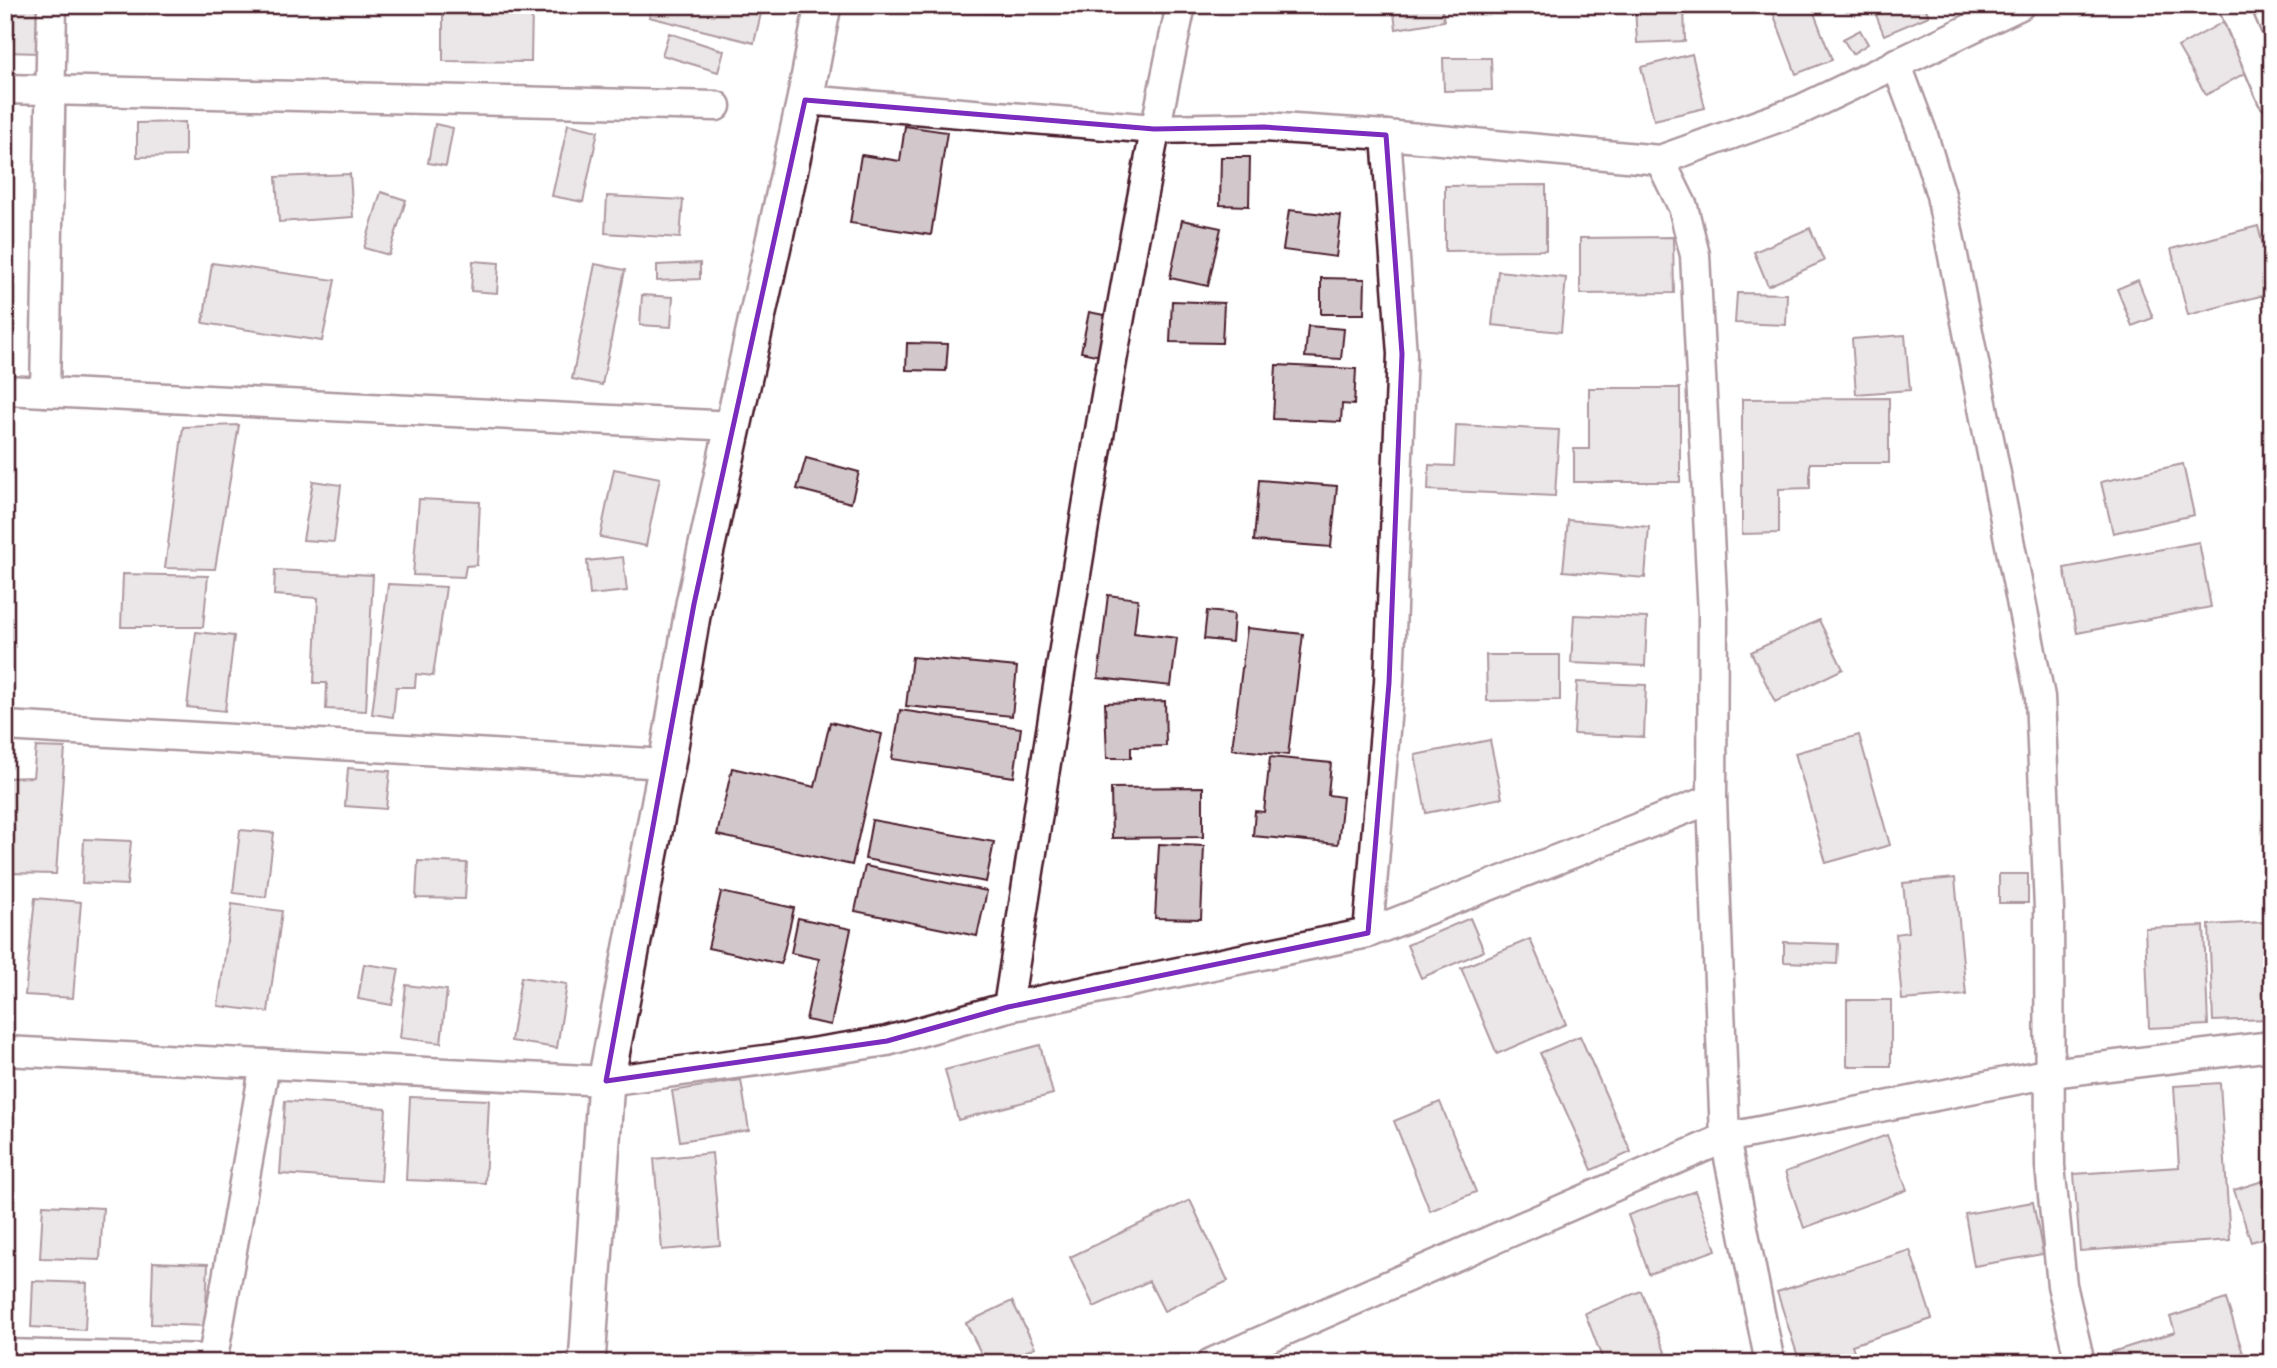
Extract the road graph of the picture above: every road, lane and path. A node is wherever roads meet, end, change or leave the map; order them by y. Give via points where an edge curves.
1 (52, 5) edge
2 (823, 5) edge
3 (1181, 5) edge
4 (2020, 5) edge
5 (2233, 5) edge
6 (1896, 63) junction
7 (5, 89) edge
8 (51, 89) junction
9 (2272, 97) edge
10 (805, 100) junction
11 (716, 106) dead end
12 (1154, 129) junction
13 (1386, 135) junction
14 (1660, 160) junction
15 (5, 390) edge
16 (44, 392) junction
17 (734, 426) junction
18 (5, 726) edge
19 (667, 764) junction
20 (1712, 799) junction
21 (1368, 933) junction
22 (1008, 1007) junction
23 (2272, 1046) edge
24 (5, 1051) edge
25 (265, 1064) junction
26 (2051, 1073) junction
27 (606, 1081) junction
28 (1725, 1138) junction
29 (5, 1354) edge
30 (212, 1361) edge
31 (587, 1363) edge
32 (1210, 1363) edge
33 (1770, 1363) edge
34 (2080, 1363) edge

1 - 8 street
2 - 10 street
3 - 12 street
4 - 6 street
5 - 9 street
6 - 14 street via 1802,109
6 - 26 street via 1941,195 2040,697
7 - 8 street
8 - 11 street
8 - 16 street
10 - 12 street
10 - 17 street
12 - 13 street via 1264,127
12 - 22 street via 1075,572
13 - 14 street
13 - 21 street via 1402,354 1389,683
14 - 20 street via 1683,208 1695,254 1713,615
15 - 16 street
16 - 17 street
17 - 19 street via 694,604
18 - 19 street
19 - 27 street
20 - 21 street
20 - 28 street
21 - 22 street
22 - 27 street via 887,1041
23 - 26 street
24 - 25 street
25 - 27 street
25 - 30 street
26 - 28 street
26 - 34 street via 2050,1166 2062,1285
27 - 31 street
28 - 32 street
28 - 33 street
29 - 30 street

